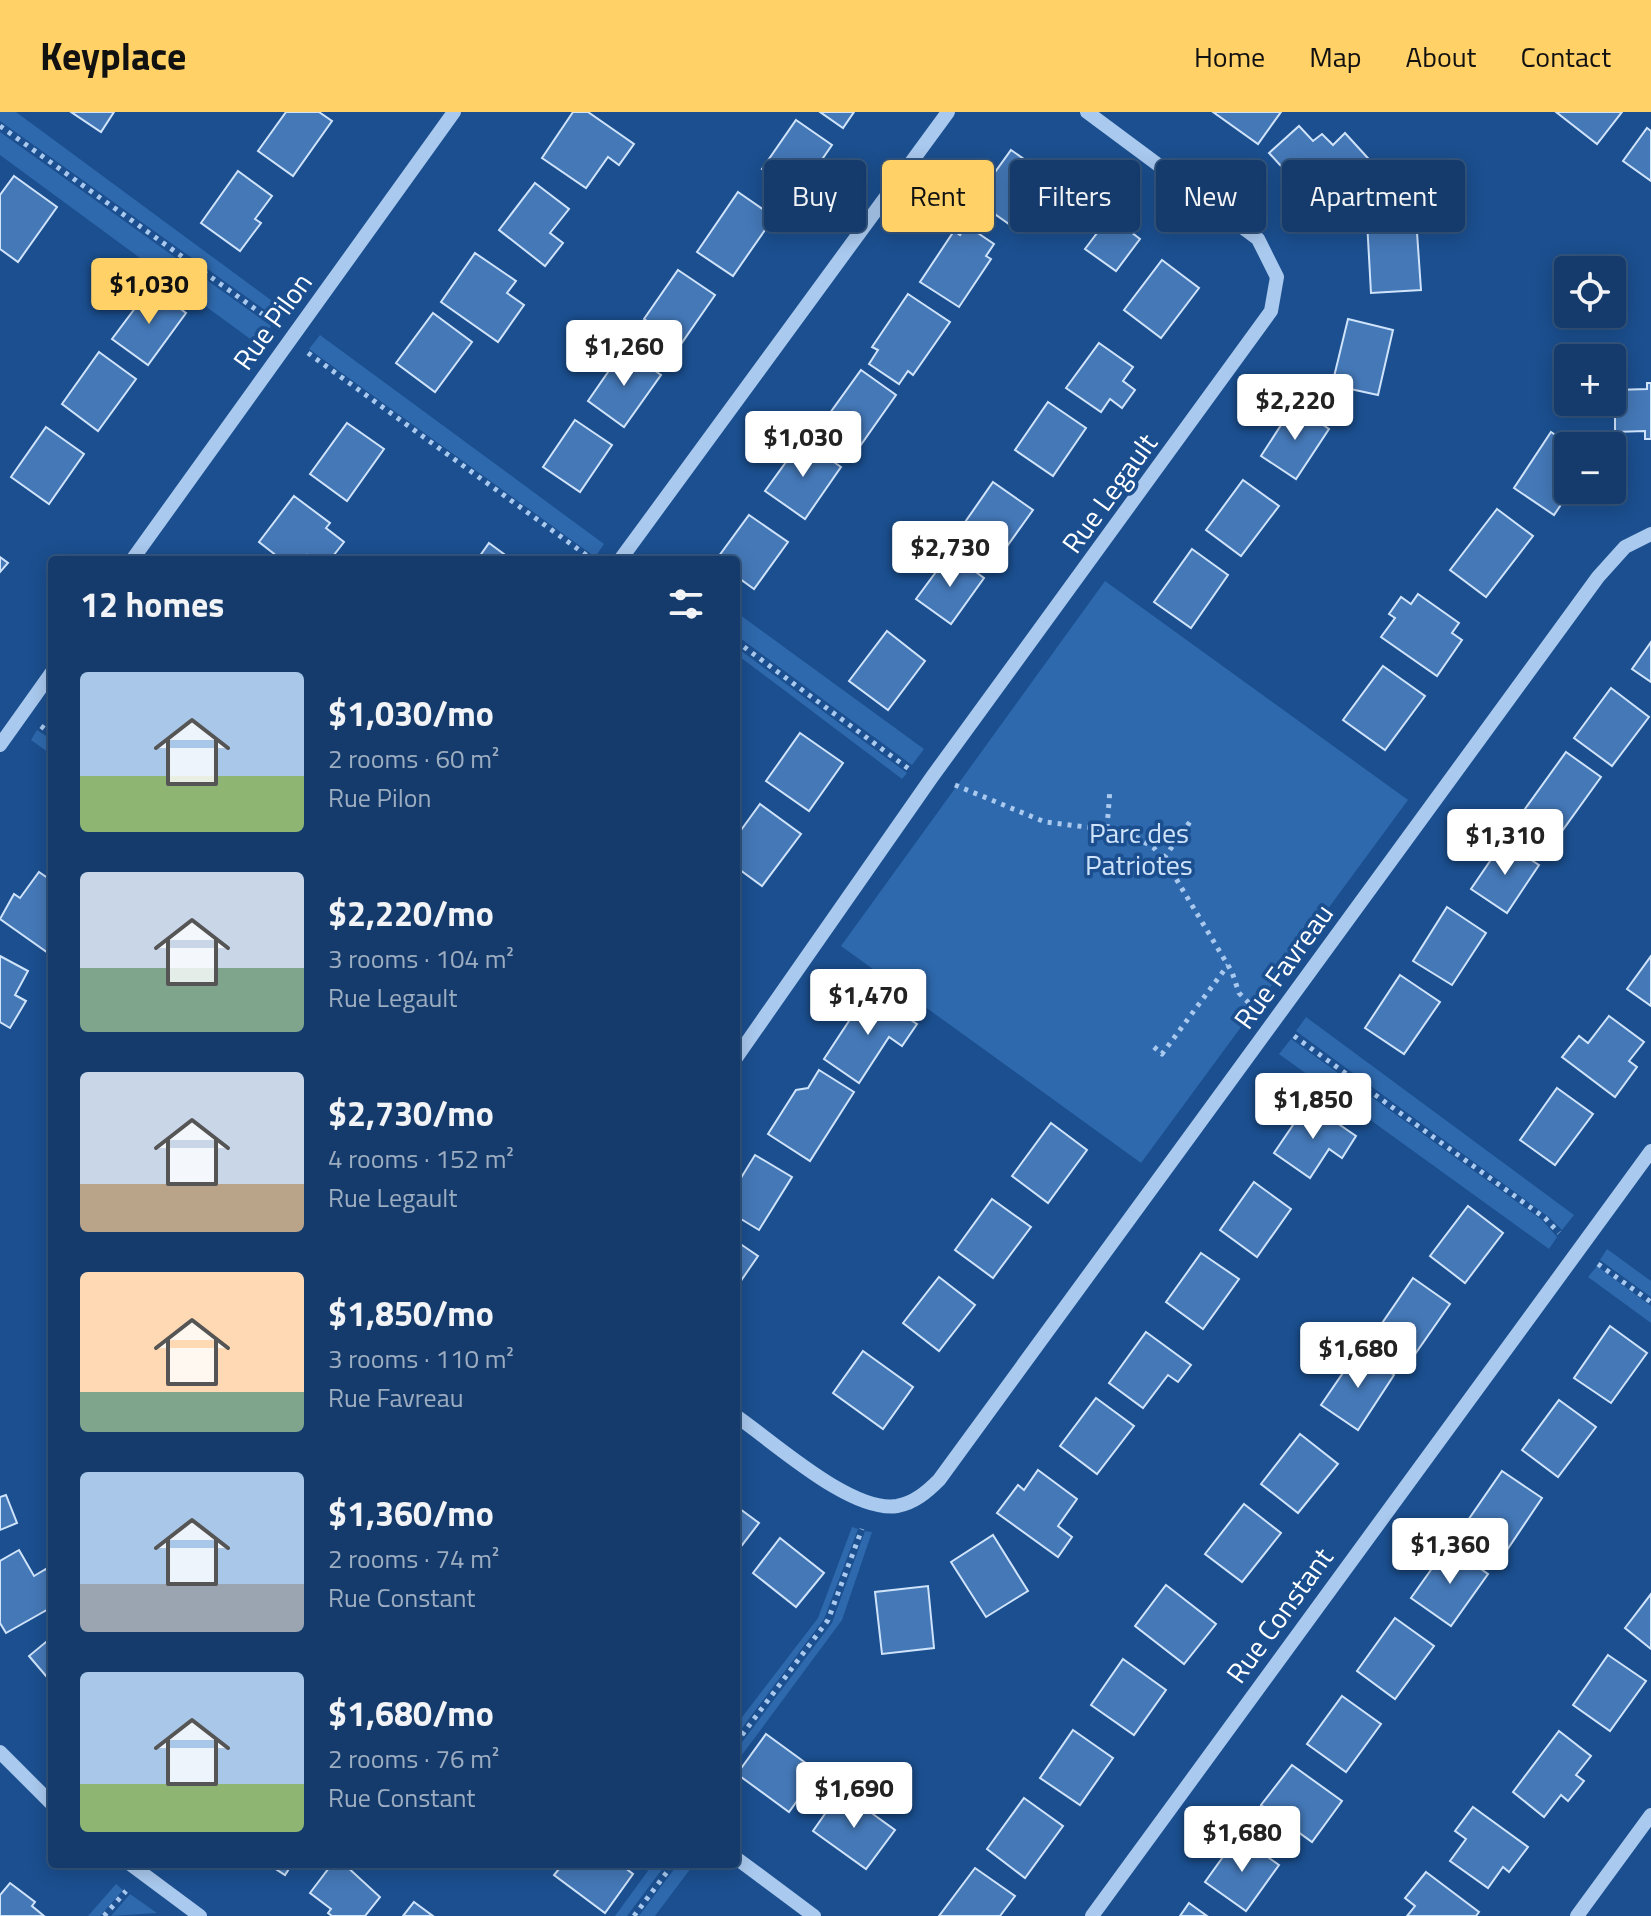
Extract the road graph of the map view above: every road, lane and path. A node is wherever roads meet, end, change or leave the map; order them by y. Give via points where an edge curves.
1 (454, 112) edge
2 (948, 112) edge
3 (1087, 112) edge
4 (0, 126) edge
5 (272, 321) dead end
6 (308, 353) dead end
7 (1651, 534) edge
8 (135, 556) edge
9 (587, 556) edge
10 (623, 556) edge
11 (740, 644) edge
12 (48, 678) edge
13 (40, 726) dead end
14 (48, 732) edge
15 (0, 745) edge
16 (910, 769) dead end
17 (955, 785) dead end
18 (1110, 789) dead end
19 (1192, 819) dead end
20 (1106, 828) junction
21 (1164, 858) junction
22 (1228, 965) junction
23 (1253, 1007) dead end
24 (1294, 1036) dead end
25 (1154, 1047) dead end
26 (740, 1052) edge
27 (1651, 1151) edge
28 (1559, 1233) dead end
29 (1598, 1264) dead end
30 (1651, 1302) edge
31 (740, 1419) edge
32 (862, 1529) dead end
33 (740, 1738) edge
34 (0, 1752) edge
35 (48, 1800) edge
36 (1651, 1815) edge
37 (740, 1861) edge
38 (135, 1868) edge
39 (670, 1868) edge
40 (126, 1891) dead end
41 (104, 1916) edge
42 (200, 1916) edge
43 (634, 1916) edge
44 (814, 1916) edge
45 (1092, 1916) edge
46 (1577, 1916) edge

1 - 8 street, Rue Pilon
2 - 10 street
3 - 26 street, Rue Legault via 1258,239 1277,277 1271,311 932,777
4 - 5 path
6 - 9 path
7 - 31 street, Rue Favreau via 1625,547 1598,577 939,1480 903,1505 872,1505 837,1487
11 - 16 path
12 - 15 street
13 - 14 path
17 - 20 path via 1045,822
18 - 20 path
19 - 21 path
20 - 21 path via 1141,838
21 - 22 path
22 - 23 path via 1239,993
22 - 25 path via 1162,1054
24 - 28 path
27 - 45 street, Rue Constant
29 - 30 path
32 - 33 path via 828,1620
34 - 35 street
36 - 46 street
37 - 44 street
38 - 42 street
39 - 43 path
40 - 41 path

